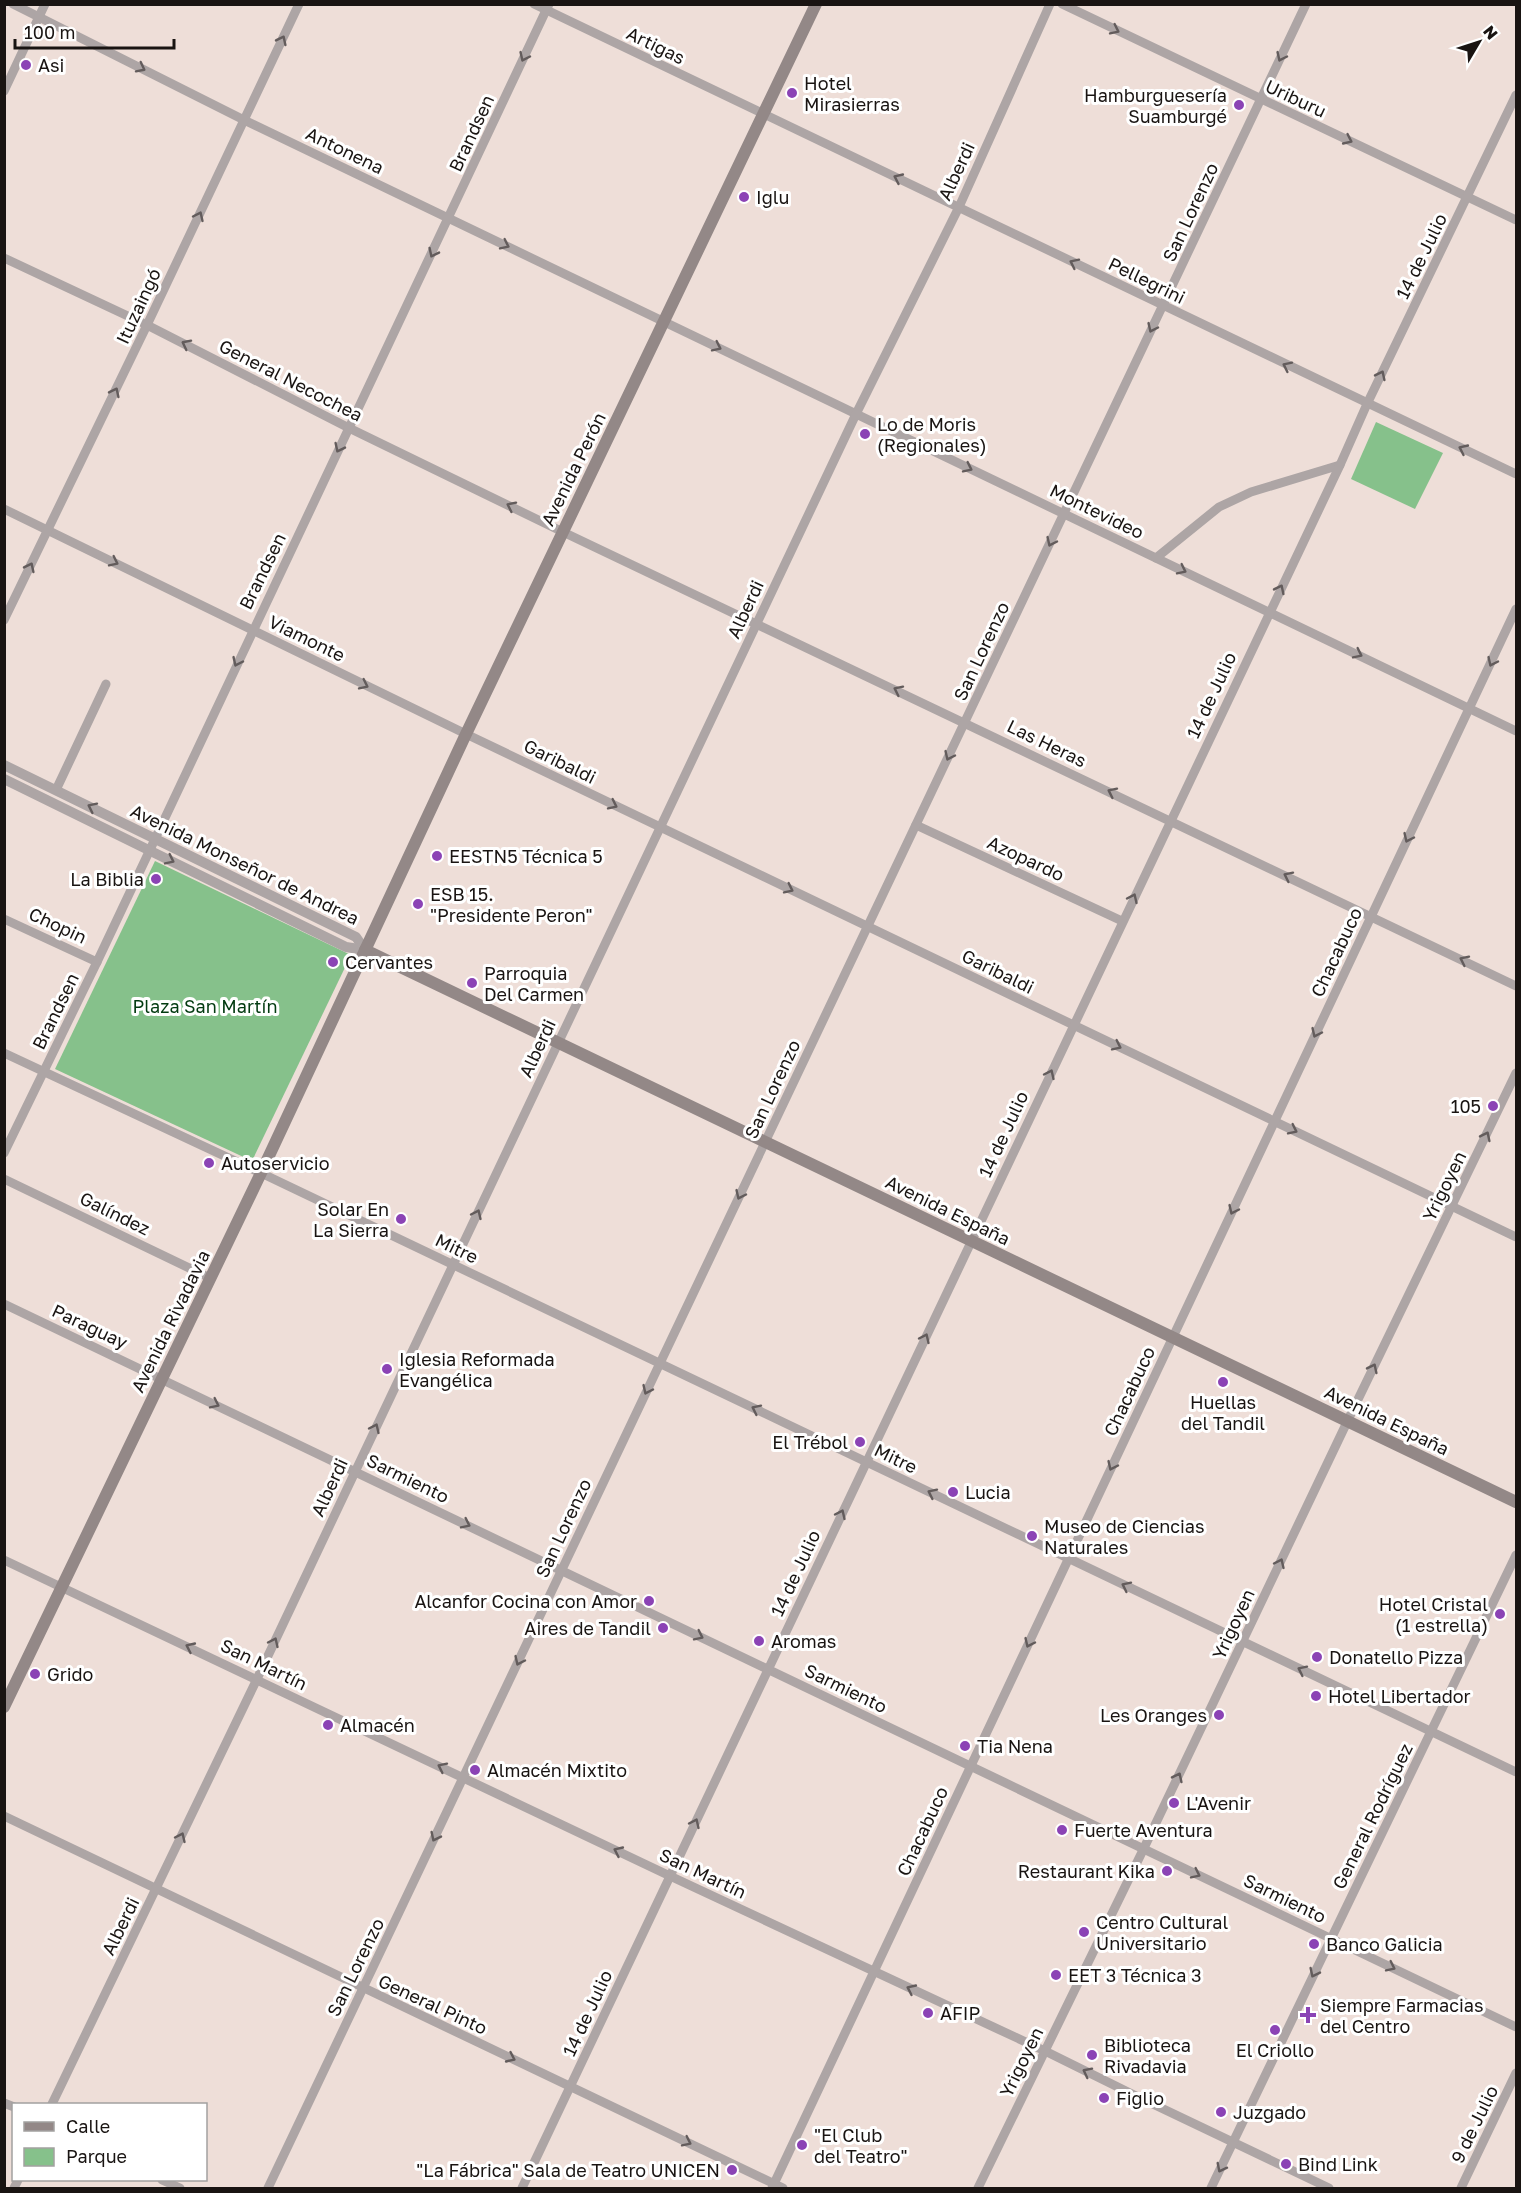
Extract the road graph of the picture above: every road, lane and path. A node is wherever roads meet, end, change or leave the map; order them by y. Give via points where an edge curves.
1 (14, 4) edge
2 (45, 4) edge
3 (299, 4) edge
4 (534, 4) edge
5 (816, 4) edge
6 (1050, 4) edge
7 (1062, 4) edge
8 (1306, 4) edge
9 (548, 8) edge
10 (39, 17) junction
11 (4, 91) edge
12 (1516, 95) edge
13 (1261, 100) junction
14 (763, 115) junction
15 (244, 120) junction
16 (1469, 197) junction
17 (959, 207) junction
18 (449, 218) junction
19 (1516, 220) edge
20 (4, 258) edge
21 (1163, 307) junction
22 (664, 321) junction
23 (147, 325) junction
24 (1367, 404) junction
25 (856, 414) junction
26 (349, 428) junction
27 (1340, 465) junction
28 (1516, 474) edge
29 (4, 509) edge
30 (1064, 514) junction
31 (48, 530) junction
32 (563, 532) junction
33 (1156, 558) junction
34 (1516, 609) edge
35 (1269, 612) junction
36 (4, 620) edge
37 (757, 622) junction
38 (252, 630) junction
39 (106, 684) dead end
40 (1470, 708) junction
41 (965, 722) junction
42 (1516, 731) edge
43 (466, 735) junction
44 (4, 765) edge
45 (4, 779) edge
46 (56, 790) junction
47 (1170, 820) junction
48 (916, 825) junction
49 (660, 827) junction
50 (154, 838) junction
51 (149, 850) junction
52 (1371, 916) junction
53 (4, 919) edge
54 (1122, 921) junction
55 (868, 927) junction
56 (365, 950) junction
57 (97, 962) junction
58 (1516, 986) edge
59 (1073, 1025) junction
60 (558, 1042) junction
61 (4, 1053) edge
62 (44, 1072) junction
63 (1516, 1073) edge
64 (1275, 1121) junction
65 (765, 1142) junction
66 (4, 1153) edge
67 (261, 1173) junction
68 (4, 1179) edge
69 (1452, 1206) junction
70 (1516, 1237) edge
71 (971, 1241) junction
72 (453, 1264) junction
73 (210, 1278) junction
74 (4, 1304) edge
75 (1173, 1337) junction
76 (660, 1363) junction
77 (162, 1379) junction
78 (1347, 1420) junction
79 (866, 1462) junction
80 (354, 1471) junction
81 (1516, 1502) edge
82 (1516, 1555) edge
83 (1069, 1558) junction
84 (4, 1560) edge
85 (562, 1570) junction
86 (63, 1586) junction
87 (1243, 1642) junction
88 (768, 1669) junction
89 (256, 1679) junction
90 (4, 1707) edge
91 (1431, 1732) junction
92 (971, 1766) junction
93 (1516, 1772) edge
94 (464, 1778) junction
95 (4, 1816) edge
96 (1144, 1848) junction
97 (670, 1876) junction
98 (156, 1890) junction
99 (1331, 1938) junction
100 (875, 1972) junction
101 (363, 1989) junction
102 (1516, 2027) edge
103 (1045, 2051) junction
104 (1516, 2073) edge
105 (570, 2086) junction
106 (52, 2103) edge
107 (1234, 2143) junction
108 (164, 2181) edge
109 (776, 2187) edge
110 (180, 2188) edge
111 (268, 2188) edge
112 (522, 2188) edge
113 (978, 2188) edge
114 (1211, 2188) edge
115 (1329, 2188) edge
116 (1461, 2188) edge

1 - 10 street, Antonena
2 - 10 street
15 -> 3 street, Ituzaingó
4 - 9 street, Artigas
5 - 14 main road, Avenida Perón
6 - 17 street, Alberdi
7 -> 13 street, Uriburu
8 -> 13 street, San Lorenzo
9 - 14 street, Artigas
9 -> 18 street, Brandsen
10 - 11 street
10 -> 15 street, Antonena
12 - 16 street, 14 de Julio
13 -> 16 street, Uriburu
13 - 21 street, San Lorenzo
17 -> 14 street, Pellegrini
14 - 22 main road, Avenida Perón
15 - 18 street, Antonena
23 -> 15 street, Ituzaingó
16 - 19 street, Uriburu
24 -> 16 street, 14 de Julio
21 -> 17 street, Pellegrini
17 - 25 street, Alberdi
18 -> 22 street, Antonena
18 -> 26 street, Brandsen
20 - 23 street, General Necochea
24 -> 21 street, Pellegrini
21 -> 30 street, San Lorenzo
22 -> 25 street, Montevideo
22 - 32 main road, Avenida Perón
26 -> 23 street, General Necochea
31 -> 23 street, Ituzaingó
24 - 27 street, 14 de Julio
28 -> 24 street, Pellegrini
25 -> 30 street, Montevideo
25 - 37 street, Alberdi
32 -> 26 street, General Necochea
26 -> 38 street, Brandsen
27 - 33 street via 1251,492 1219,507
35 -> 27 street, 14 de Julio
29 - 31 street, Viamonte
30 - 33 street, Montevideo
30 -> 41 street, San Lorenzo
36 -> 31 street, Ituzaingó
31 -> 38 street, Viamonte
32 - 37 street, Las Heras
32 - 43 main road, Avenida Perón
33 -> 35 street, Montevideo
34 -> 40 street, Chacabuco
35 -> 40 street, Montevideo
35 - 47 street, 14 de Julio
41 -> 37 street, Las Heras
37 - 49 street, Alberdi
38 -> 43 street, Viamonte
38 -> 50 street, Brandsen
39 - 46 street
40 - 42 street, Montevideo
40 -> 52 street, Chacabuco
47 -> 41 street, Las Heras
41 -> 48 street, San Lorenzo
43 -> 49 street, Garibaldi
43 - 56 main road, Avenida Perón
44 - 46 street, Avenida Monseñor de Andrea
45 - 51 street, Avenida Monseñor de Andrea
50 -> 46 street, Avenida Monseñor de Andrea
52 -> 47 street, Las Heras
54 -> 47 street, 14 de Julio
48 - 54 street, Azopardo
48 - 55 street, San Lorenzo
49 -> 55 street, Garibaldi
49 - 60 street, Alberdi
50 - 51 street, Brandsen
50 - 56 street, Avenida Monseñor de Andrea via 356,937
51 -> 56 street, Avenida Monseñor de Andrea via 351,949
51 - 57 street, Brandsen
58 -> 52 street, Las Heras
52 -> 64 street, Chacabuco
53 - 57 street, Chopin
54 - 59 street, 14 de Julio
55 - 59 street, Garibaldi
55 - 65 street, San Lorenzo
56 - 60 main road, Avenida España
56 - 67 main road, Avenida Rivadavia
57 - 62 street, Brandsen
59 -> 64 street, Garibaldi
71 -> 59 street, 14 de Julio
60 - 65 main road, Avenida España
72 -> 60 street, Alberdi
61 - 62 street, Mitre
62 - 66 street, Brandsen
62 - 67 street, Mitre
69 -> 63 street, Yrigoyen
64 -> 69 street, Garibaldi
64 -> 75 street, Chacabuco
65 - 71 main road, Avenida España
65 -> 76 street, San Lorenzo
67 - 72 street, Mitre
67 - 73 main road, Avenida Rivadavia
68 - 73 street, Galíndez
69 - 70 street, Garibaldi
78 -> 69 street, Yrigoyen
71 - 75 main road, Avenida España
79 -> 71 street, 14 de Julio
72 - 76 street, Mitre
80 -> 72 street, Alberdi
73 - 77 main road, Avenida Rivadavia
74 - 77 street, Paraguay
75 - 78 main road, Avenida España
75 -> 83 street, Chacabuco
79 -> 76 street, Mitre
76 -> 85 street, San Lorenzo
77 -> 80 street, Sarmiento
77 - 86 main road, Avenida Rivadavia
78 - 81 main road, Avenida España
87 -> 78 street, Yrigoyen
83 -> 79 street, Mitre
88 -> 79 street, 14 de Julio
80 -> 85 street, Sarmiento
89 -> 80 street, Alberdi
82 - 91 street, General Rodríguez
87 -> 83 street, Mitre
83 -> 92 street, Chacabuco
84 - 86 street, San Martín
85 -> 88 street, Sarmiento
85 -> 94 street, San Lorenzo
89 -> 86 street, San Martín
86 - 90 main road, Avenida Rivadavia
91 -> 87 street, Mitre
96 -> 87 street, Yrigoyen
88 - 92 street, Sarmiento
97 -> 88 street, 14 de Julio
94 -> 89 street, San Martín
98 -> 89 street, Alberdi
91 - 93 street, Mitre
91 - 99 street, General Rodríguez
92 - 96 street, Sarmiento
92 - 100 street, Chacabuco
97 -> 94 street, San Martín
94 -> 101 street, San Lorenzo
95 - 98 street, General Pinto
96 -> 99 street, Sarmiento
96 - 103 street, Yrigoyen
97 - 100 street, San Martín
97 - 105 street, 14 de Julio
98 - 101 street, General Pinto
98 - 106 street, Alberdi
99 -> 102 street, Sarmiento
99 -> 107 street, General Rodríguez
103 -> 100 street, San Martín
100 - 109 street, Chacabuco
101 -> 105 street, General Pinto
101 - 111 street, San Lorenzo
107 -> 103 street, San Martín
103 - 113 street, Yrigoyen
104 - 116 street, 9 de Julio
105 -> 109 street, General Pinto
105 - 112 street, 14 de Julio
107 -> 114 street, General Rodríguez
107 - 115 street, San Martín
108 - 110 street

